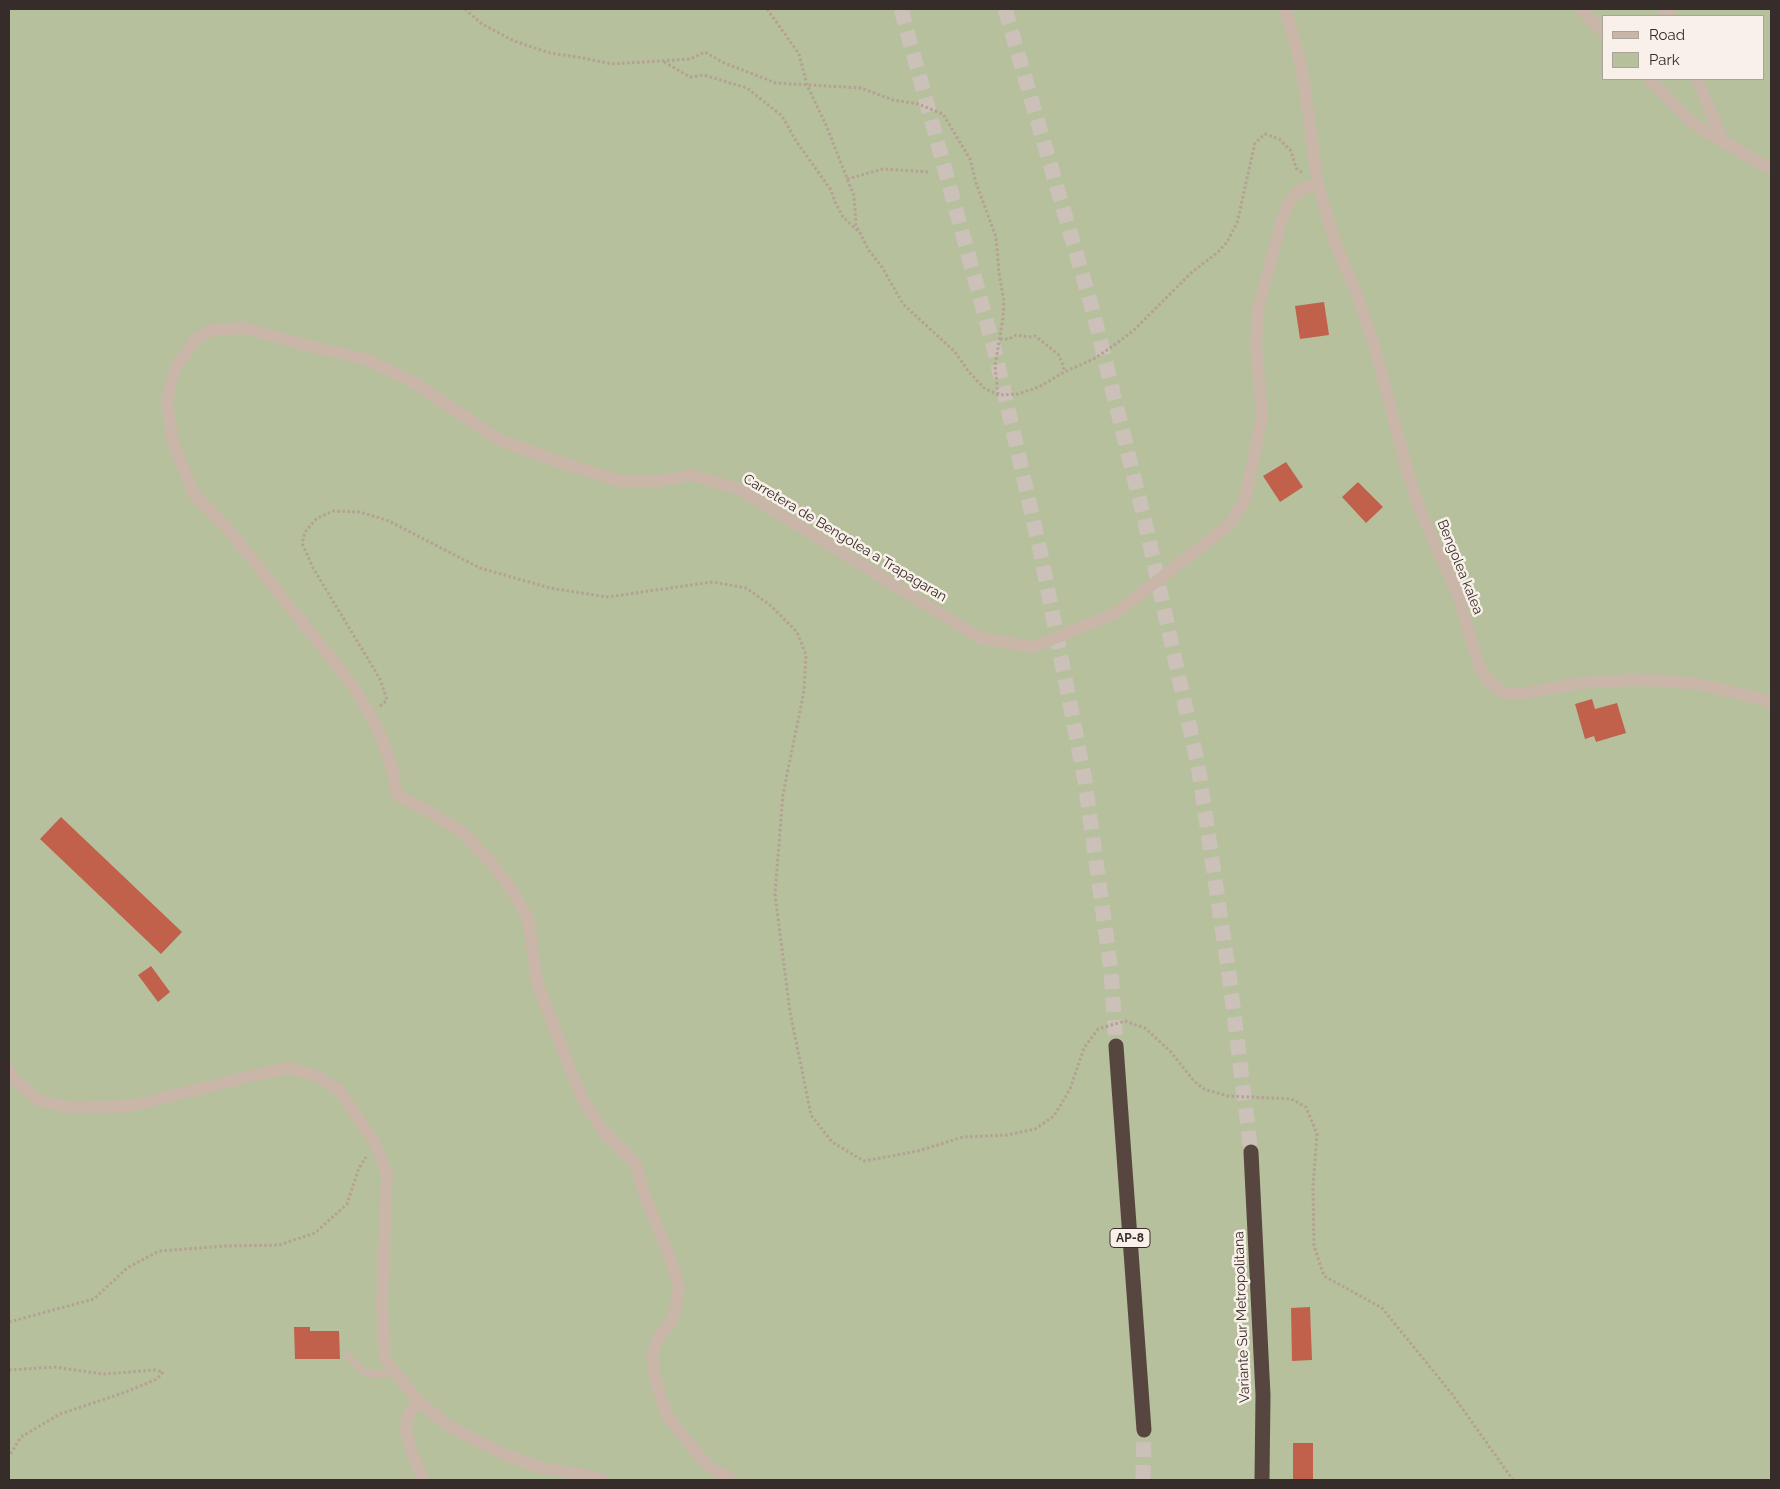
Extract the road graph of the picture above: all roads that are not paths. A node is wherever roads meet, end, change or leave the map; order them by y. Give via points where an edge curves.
1 (1285, 9) edge
2 (1581, 9) edge
3 (1602, 30) edge
4 (1650, 80) edge
5 (1697, 80) edge
6 (1723, 141) junction
7 (1771, 169) edge
8 (1318, 185) junction
9 (1771, 702) edge
10 (1116, 1046) tunnel mouth
11 (9, 1070) edge
12 (1251, 1152) tunnel mouth
13 (346, 1354) dead end
14 (397, 1375) junction
15 (418, 1401) junction
16 (1144, 1430) tunnel mouth
17 (424, 1480) edge
18 (603, 1480) edge
19 (732, 1480) edge
20 (1262, 1480) edge

1 - 8 street via 1304,83
2 - 3 street
4 - 6 street via 1689,120
5 - 6 street
6 - 7 street
8 - 9 street, Bengolea kalea via 1336,245 1375,348 1408,474 1458,595 1478,666 1488,682 1504,693 1521,694 1581,683 1670,681 1705,685
8 - 19 street, Carretera de Bengolea a Trapagaran via 1298,192 1285,210 1258,309 1256,344 1262,418 1245,499 1230,524 1116,613 1033,647 980,638 739,489 691,475 653,482 619,482 560,462 499,440 412,381 365,360 244,328 212,330 195,340 174,371 167,401 173,443 194,494 228,528 354,687 379,731 393,771 397,795 462,832 496,868 528,918 537,982 584,1102 604,1132 636,1164 679,1287 672,1319 658,1337 652,1352 655,1379 667,1416 708,1466
10 - 16 highway, AP-8
11 - 14 street via 12,1077 38,1100 70,1108 131,1106 289,1068 316,1076 339,1090 375,1143 387,1174 382,1304 385,1359
12 - 20 highway, Variante Sur Metropolitana via 1263,1395
13 - 14 lane via 366,1373
14 - 15 street
15 - 17 street via 408,1416 406,1432
15 - 18 street via 449,1426 506,1454 542,1468

